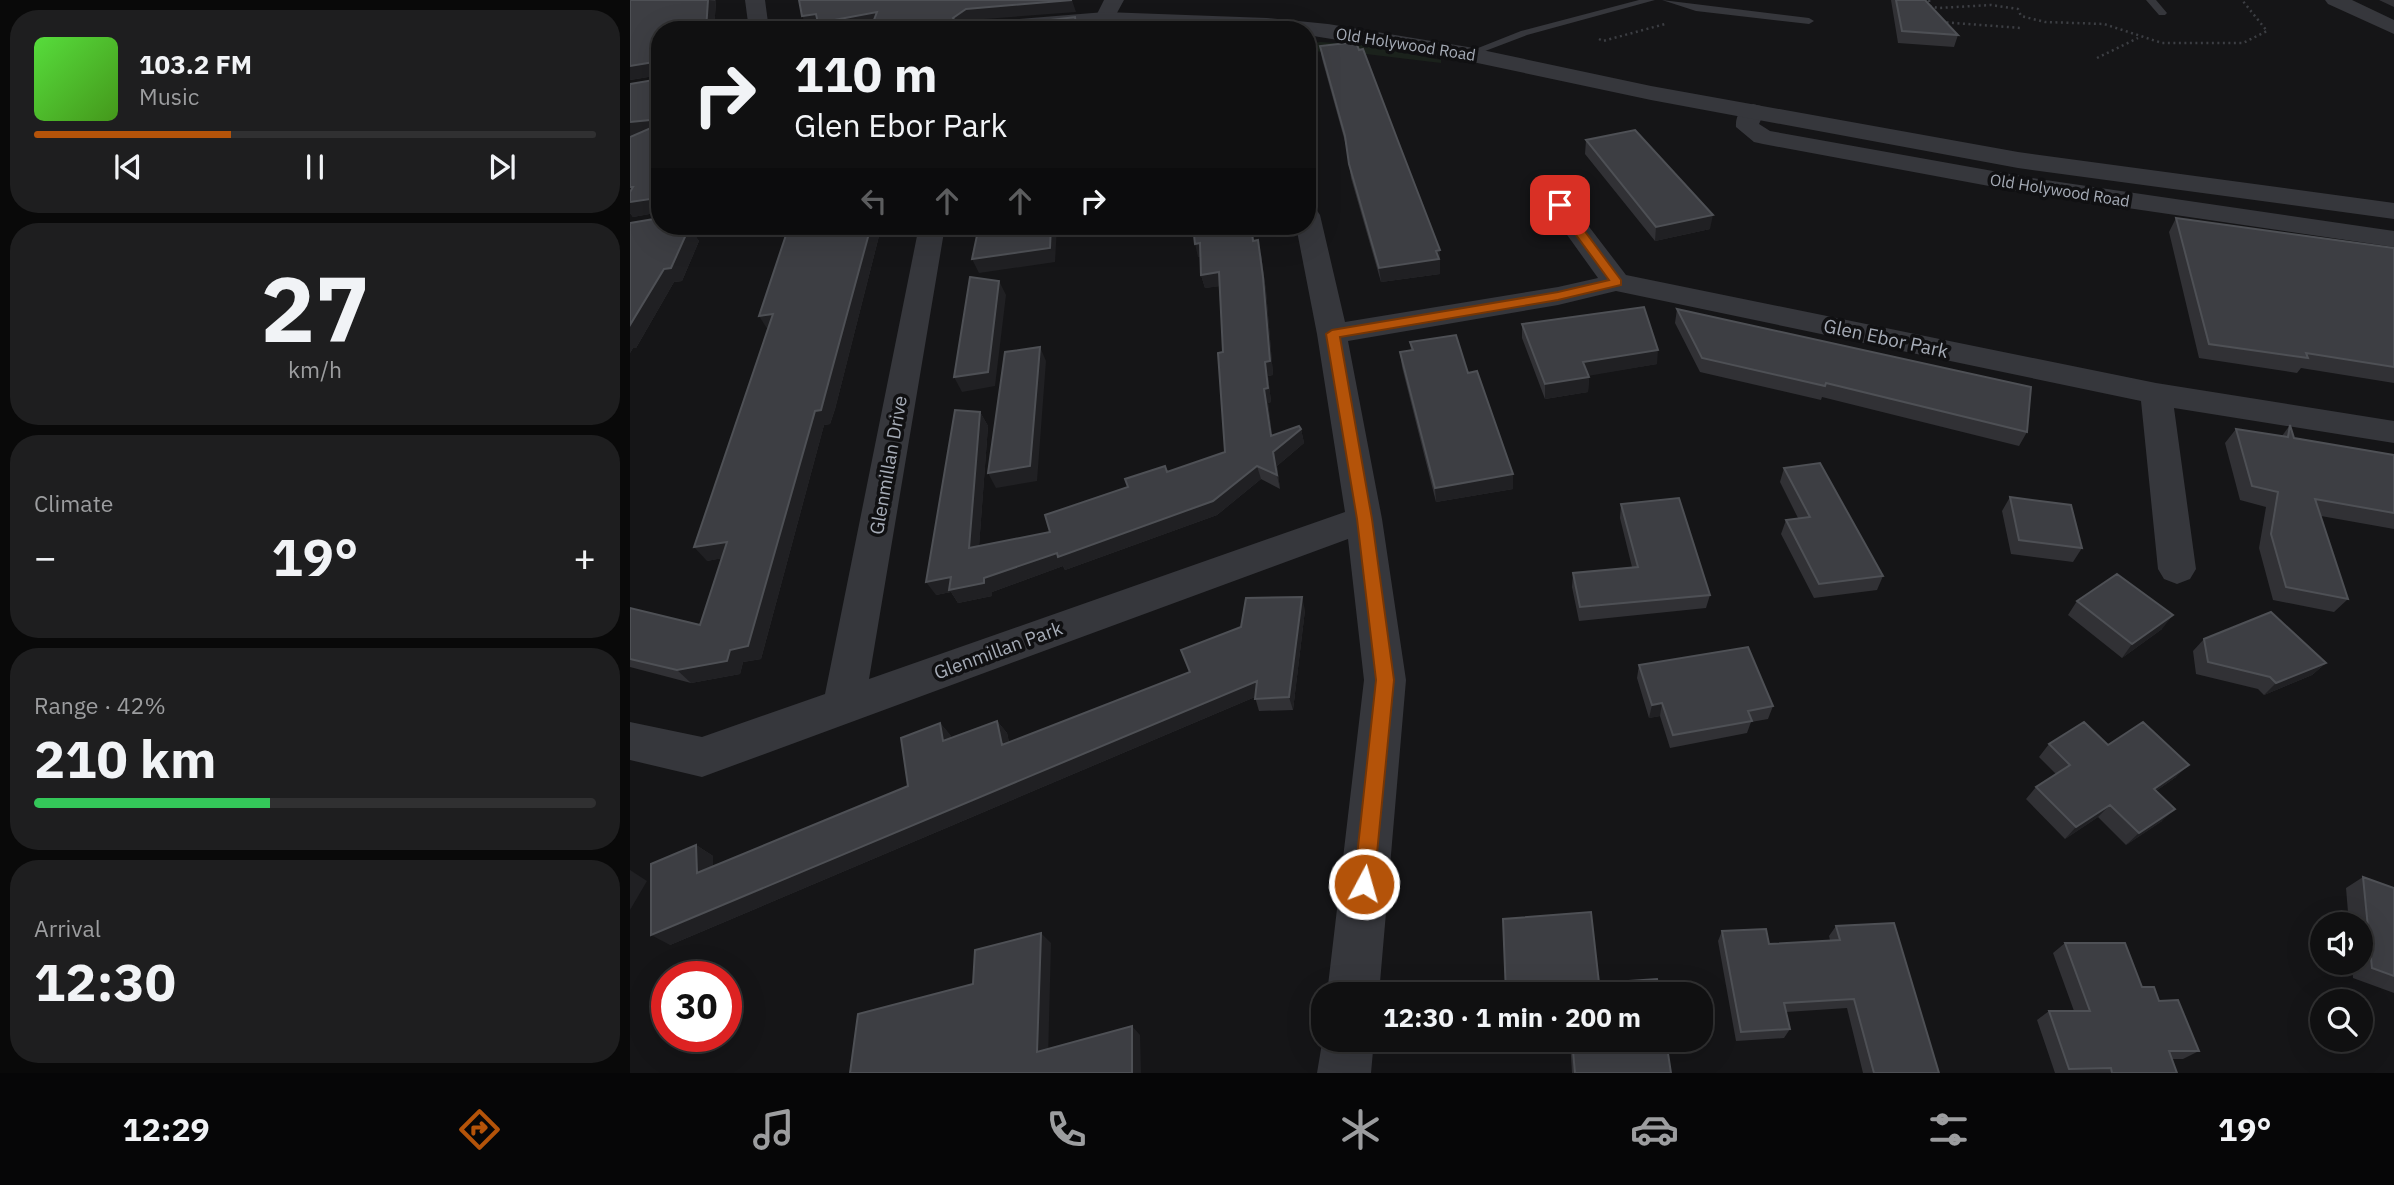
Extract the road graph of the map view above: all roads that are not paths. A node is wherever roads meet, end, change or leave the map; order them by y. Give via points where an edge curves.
1 (755, 0) edge
2 (1650, 0) edge
3 (1667, 0) edge
4 (2151, 0) edge
5 (2335, 0) edge
6 (1110, 9) edge
7 (2162, 13) dead end
8 (1556, 14) dead end
9 (1583, 18) junction
10 (757, 21) edge
11 (1031, 21) edge
12 (1215, 21) edge
13 (1809, 21) dead end
14 (2394, 28) edge
15 (1316, 33) edge
16 (1468, 54) junction
17 (1754, 111) junction
18 (1545, 186) dead end
19 (2394, 211) edge
20 (930, 235) edge
21 (1311, 235) edge
22 (2394, 239) edge
23 (1616, 282) junction
24 (1332, 334) junction
25 (2156, 394) junction
26 (2394, 432) edge
27 (1364, 519) junction
28 (2177, 569) dead end
29 (844, 705) junction
30 (630, 741) edge
31 (1354, 982) edge
32 (1347, 1052) edge
33 (1344, 1073) edge

1 - 10 street
2 - 9 lane
3 - 13 lane via 1696,8
4 - 7 lane
5 - 14 street
6 - 11 street, Old Holywood Road
6 - 12 street, Old Holywood Road
8 - 9 lane
9 - 16 lane
15 - 16 street, Old Holywood Road
16 - 17 street, Old Holywood Road
17 - 19 street, Old Holywood Road via 2018,160
17 - 22 street, Old Holywood Road via 1747,118 1748,127 1763,137 2032,186
18 - 23 street
20 - 29 street, Glenmillan Drive
21 - 24 street
23 - 24 street, Glen Ebor Park
23 - 25 street, Glen Ebor Park
24 - 27 street
25 - 26 street, Glen Ebor Park
25 - 28 street
27 - 29 street, Glenmillan Park
27 - 31 street via 1385,680
29 - 30 street, Glenmillan Park via 702,757
32 - 33 street

